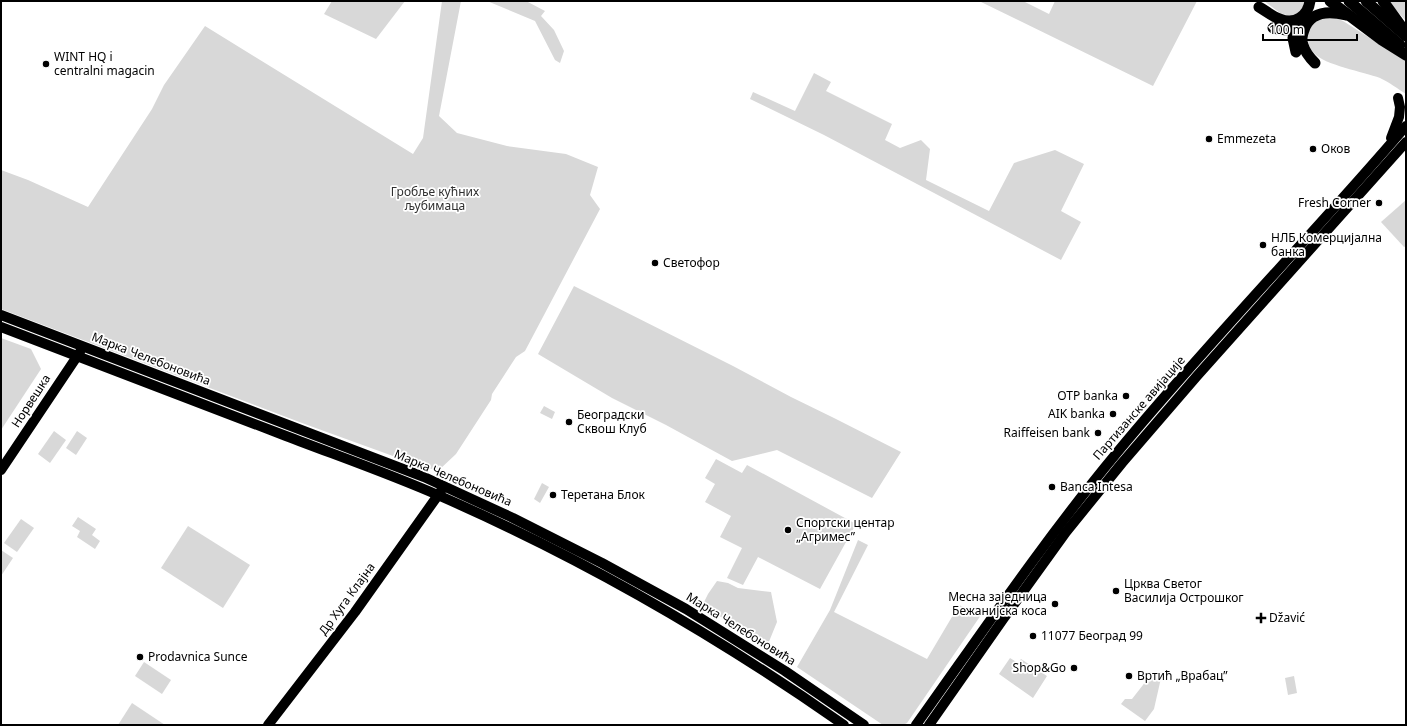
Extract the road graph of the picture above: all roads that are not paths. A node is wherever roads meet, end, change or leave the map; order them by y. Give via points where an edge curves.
1 (1310, 1) edge
2 (1330, 1) edge
3 (1349, 1) edge
4 (1366, 1) edge
5 (1383, 1) edge
6 (1259, 7) dead end
7 (1349, 16) junction
8 (1304, 19) junction
9 (1274, 28) dead end
10 (1294, 30) junction
11 (1406, 32) edge
12 (1406, 36) edge
13 (1406, 50) edge
14 (1296, 52) dead end
15 (1406, 55) edge
16 (1315, 63) dead end
17 (1398, 98) dead end
18 (1406, 126) edge
19 (1406, 142) edge
20 (1388, 146) junction
21 (1, 315) edge
22 (1, 327) edge
23 (83, 346) junction
24 (77, 356) junction
25 (1, 470) edge
26 (445, 486) junction
27 (438, 495) junction
28 (268, 725) edge
29 (844, 725) edge
30 (864, 725) edge
31 (916, 725) edge
32 (929, 725) edge

1 - 8 highway
2 - 7 highway
3 - 13 highway
4 - 12 highway
5 - 11 highway
6 - 8 highway via 1285,21
7 - 8 highway via 1328,12
7 - 15 highway
8 - 10 highway
8 - 16 highway via 1302,45
9 - 10 highway
10 - 14 highway
17 - 20 main road via 1399,117
18 - 20 main road, Партизанске авијације
19 - 32 main road, Партизанске авијације via 1197,376 1077,519
20 - 31 main road, Партизанске авијације via 1114,457 1037,554
21 - 23 main road, Марка Челебоновића
22 - 24 main road, Марка Челебоновића
23 - 24 main road, Норвешка
23 - 26 main road, Марка Челебоновића
24 - 25 main road, Норвешка
24 - 27 main road, Марка Челебоновића
26 - 27 main road, Др Хуга Клајна
26 - 30 main road, Марка Челебоновића via 656,592 746,646
27 - 28 main road, Др Хуга Клајна via 348,621
27 - 29 main road, Марка Челебоновића via 513,530 656,604 730,649

